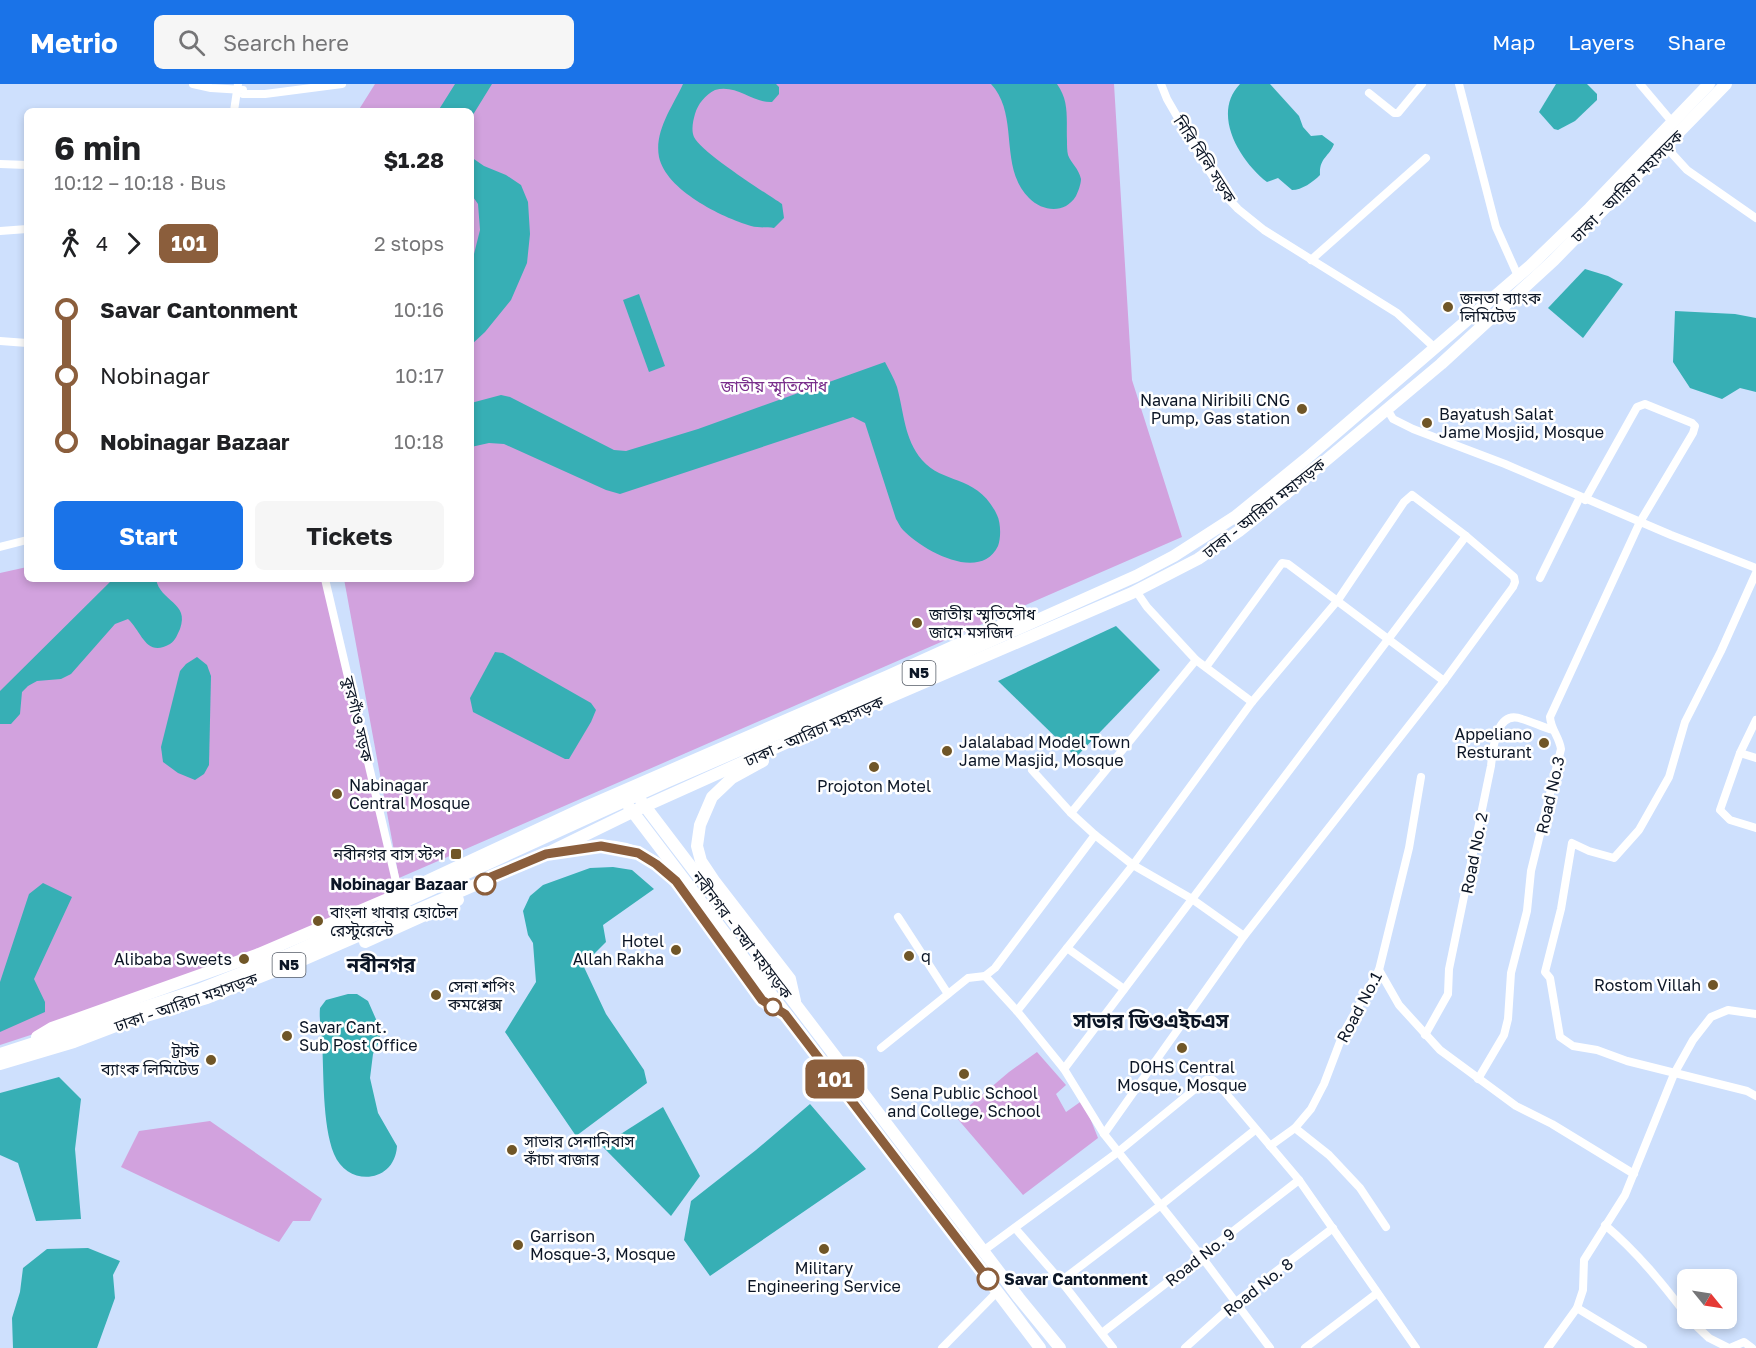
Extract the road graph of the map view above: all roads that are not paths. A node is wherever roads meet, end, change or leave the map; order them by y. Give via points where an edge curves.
1 (193, 84) edge
2 (342, 84) edge
3 (1161, 84) edge
4 (1422, 84) edge
5 (1459, 84) edge
6 (1640, 84) edge
7 (1709, 84) edge
8 (1726, 84) edge
9 (238, 88) edge
10 (1368, 93) dead end
11 (235, 108) edge
12 (1673, 123) junction
13 (1666, 147) junction
14 (1426, 158) dead end
15 (0, 164) edge
16 (24, 165) edge
17 (1756, 218) edge
18 (24, 229) edge
19 (0, 231) edge
20 (1311, 260) junction
21 (1518, 276) junction
22 (0, 341) edge
23 (24, 343) edge
24 (1436, 348) junction
25 (1387, 409) junction
26 (1583, 499) junction
27 (1640, 522) junction
28 (1466, 536) junction
29 (24, 541) edge
30 (0, 547) edge
31 (1756, 568) edge
32 (1756, 573) edge
33 (1540, 578) dead end
34 (326, 582) edge
35 (1136, 591) junction
36 (1338, 600) junction
37 (1023, 627) junction
38 (1389, 639) junction
39 (1196, 660) junction
40 (1206, 667) junction
41 (1444, 681) junction
42 (1252, 702) junction
43 (1756, 720) edge
44 (1554, 730) junction
45 (804, 735) junction
46 (1740, 753) junction
47 (1756, 758) edge
48 (1032, 770) dead end
49 (1420, 777) dead end
50 (641, 801) junction
51 (628, 807) junction
52 (1071, 813) junction
53 (653, 817) junction
54 (642, 824) junction
55 (1756, 828) edge
56 (1095, 835) junction
57 (546, 854) junction
58 (1133, 865) junction
59 (399, 894) junction
60 (1192, 899) junction
61 (898, 917) dead end
62 (1244, 936) junction
63 (1066, 948) junction
64 (1379, 970) junction
65 (985, 976) junction
66 (1124, 989) junction
67 (948, 994) junction
68 (795, 1005) junction
69 (1017, 1011) junction
70 (785, 1014) junction
71 (1756, 1014) edge
72 (1425, 1035) junction
73 (27, 1045) junction
74 (881, 1048) dead end
75 (0, 1053) edge
76 (0, 1064) edge
77 (1064, 1069) junction
78 (1674, 1074) junction
79 (1478, 1079) junction
80 (1756, 1096) edge
81 (1295, 1128) junction
82 (1256, 1130) junction
83 (1104, 1134) junction
84 (1270, 1146) junction
85 (1118, 1152) junction
86 (1634, 1174) junction
87 (1299, 1180) junction
88 (1161, 1206) junction
89 (1605, 1225) junction
90 (1386, 1227) dead end
91 (1015, 1228) junction
92 (1333, 1228) junction
93 (983, 1251) junction
94 (1201, 1256) junction
95 (1061, 1281) junction
96 (997, 1292) junction
97 (1376, 1294) junction
98 (1236, 1302) junction
99 (1677, 1303) edge
100 (1577, 1308) junction
101 (1700, 1329) edge
102 (1102, 1333) junction
103 (942, 1348) edge
104 (1040, 1348) edge
105 (1060, 1348) edge
106 (1113, 1348) edge
107 (1185, 1348) edge
108 (1270, 1348) edge
109 (1305, 1348) edge
110 (1416, 1348) edge
111 (1548, 1348) edge
112 (1643, 1348) edge
113 (1730, 1348) edge
114 (1752, 1348) edge

1 - 9 street
2 - 9 street via 265,94 243,94
3 - 20 street, নিরি বিলি সড়ক via 1225,195 1264,230
4 - 10 street via 1398,114
5 - 21 street via 1496,227
6 - 12 street
7 - 12 highway, N5
8 - 13 highway, ঢাকা - আরিচা মহাসড়ক / N5
9 - 11 street
12 - 21 highway, N5
13 - 17 street via 1687,170
13 - 25 highway, ঢাকা - আরিচা মহাসড়ক / N5 via 1554,260
14 - 20 street
15 - 16 street
18 - 19 street
20 - 24 street, নিরি বিলি সড়ক via 1397,314
21 - 24 highway, N5
22 - 23 street
24 - 37 highway, N5 via 1214,532 1136,576
25 - 26 street via 1393,419 1413,429
25 - 35 highway, ঢাকা - আরিচা মহাসড়ক / N5 via 1239,531 1198,559
26 - 27 street
26 - 27 street, Road No.3 via 1637,407 1645,404 1692,423 1693,433
26 - 33 street
27 - 31 street
27 - 44 street, Road No.3 via 1550,717
28 - 36 street via 1412,495
28 - 38 street
28 - 41 street via 1515,582
29 - 30 street
32 - 78 street via 1685,722 1669,777 1639,830 1614,858 1572,843 1545,972 1550,978 1560,1037 1573,1046
34 - 59 street, কুরগাঁও সড়ক
35 - 39 street
35 - 45 highway, ঢাকা - আরিচা মহাসড়ক / N5
36 - 38 street
36 - 40 street via 1282,563
36 - 42 street
37 - 50 highway, N5
37 - 59 highway via 1001,626 981,634 586,807
38 - 41 street
38 - 60 street
39 - 40 street
39 - 52 street
40 - 42 street
41 - 62 street
42 - 58 street
43 - 46 street
44 - 72 street, Road No. 2 via 1510,717 1500,727 1493,745 1449,969 1448,994
44 - 79 street, Road No.3 via 1562,749 1531,871 1527,911 1511,973 1508,1019 1504,1035
45 - 50 highway, ঢাকা - আরিচা মহাসড়ক / N5
45 - 68 highway via 785,751 720,788 699,825 697,846 701,861 715,882 790,979
46 - 47 street
46 - 55 street via 1720,810 1730,820
48 - 52 street
49 - 64 street, Road No.1 via 1409,848
50 - 51 highway, ঢাকা - আরিচা মহাসড়ক / N5
50 - 53 highway, নবীনগর - চন্দ্রা মহাসড়ক
51 - 54 highway, নবীনগর - চন্দ্রা মহাসড়ক
51 - 57 highway, ঢাকা - আরিচা মহাসড়ক / N5
51 - 73 highway, N5 via 292,953 198,990
52 - 56 street
53 - 54 highway
53 - 68 highway, নবীনগর - চন্দ্রা মহাসড়ক
54 - 70 highway, নবীনগর - চন্দ্রা মহাসড়ক
56 - 58 street
56 - 65 street
57 - 70 highway via 615,847 638,853 656,864 676,881 762,1000
57 - 76 highway, ঢাকা - আরিচা মহাসড়ক / N5 via 207,998
58 - 60 street
58 - 63 street
59 - 73 highway via 259,954 52,1028
60 - 62 street
60 - 66 street
61 - 67 street
62 - 83 street
63 - 66 street
63 - 69 street
64 - 72 street via 1399,1005
64 - 81 street, Road No.1 via 1342,1034 1311,1109
65 - 67 street via 968,978
65 - 69 street
66 - 77 street
67 - 74 street
68 - 93 highway, নবীনগর - চন্দ্রা মহাসড়ক
69 - 77 street
70 - 96 highway, নবীনগর - চন্দ্রা মহাসড়ক
71 - 78 street via 1728,1010 1711,1017
72 - 79 street
73 - 75 highway, N5
77 - 83 street
78 - 80 street
78 - 86 street
79 - 86 street via 1516,1106
81 - 84 street, Road No.1
81 - 90 street via 1329,1155 1360,1188
82 - 84 street
82 - 85 street via 1218,1084 1206,1080
82 - 88 street
83 - 85 street
84 - 87 street
85 - 88 street
85 - 91 street
86 - 89 street
87 - 92 street
87 - 94 street, Road No. 9
88 - 94 street
88 - 95 street
89 - 99 street via 1632,1249
89 - 100 street via 1584,1260 1583,1290
91 - 93 street
91 - 95 street
92 - 97 street
92 - 98 street, Road No. 8
93 - 105 highway, নবীনগর - চন্দ্রা মহাসড়ক
94 - 98 street
94 - 102 street, Road No. 9
95 - 102 street
96 - 103 street
96 - 104 highway, নবীনগর - চন্দ্রা মহাসড়ক
97 - 109 street
97 - 110 street
98 - 107 street, Road No. 8
98 - 108 street
100 - 111 street
100 - 112 street
101 - 113 street
102 - 106 street
113 - 114 street via 1744,1341

